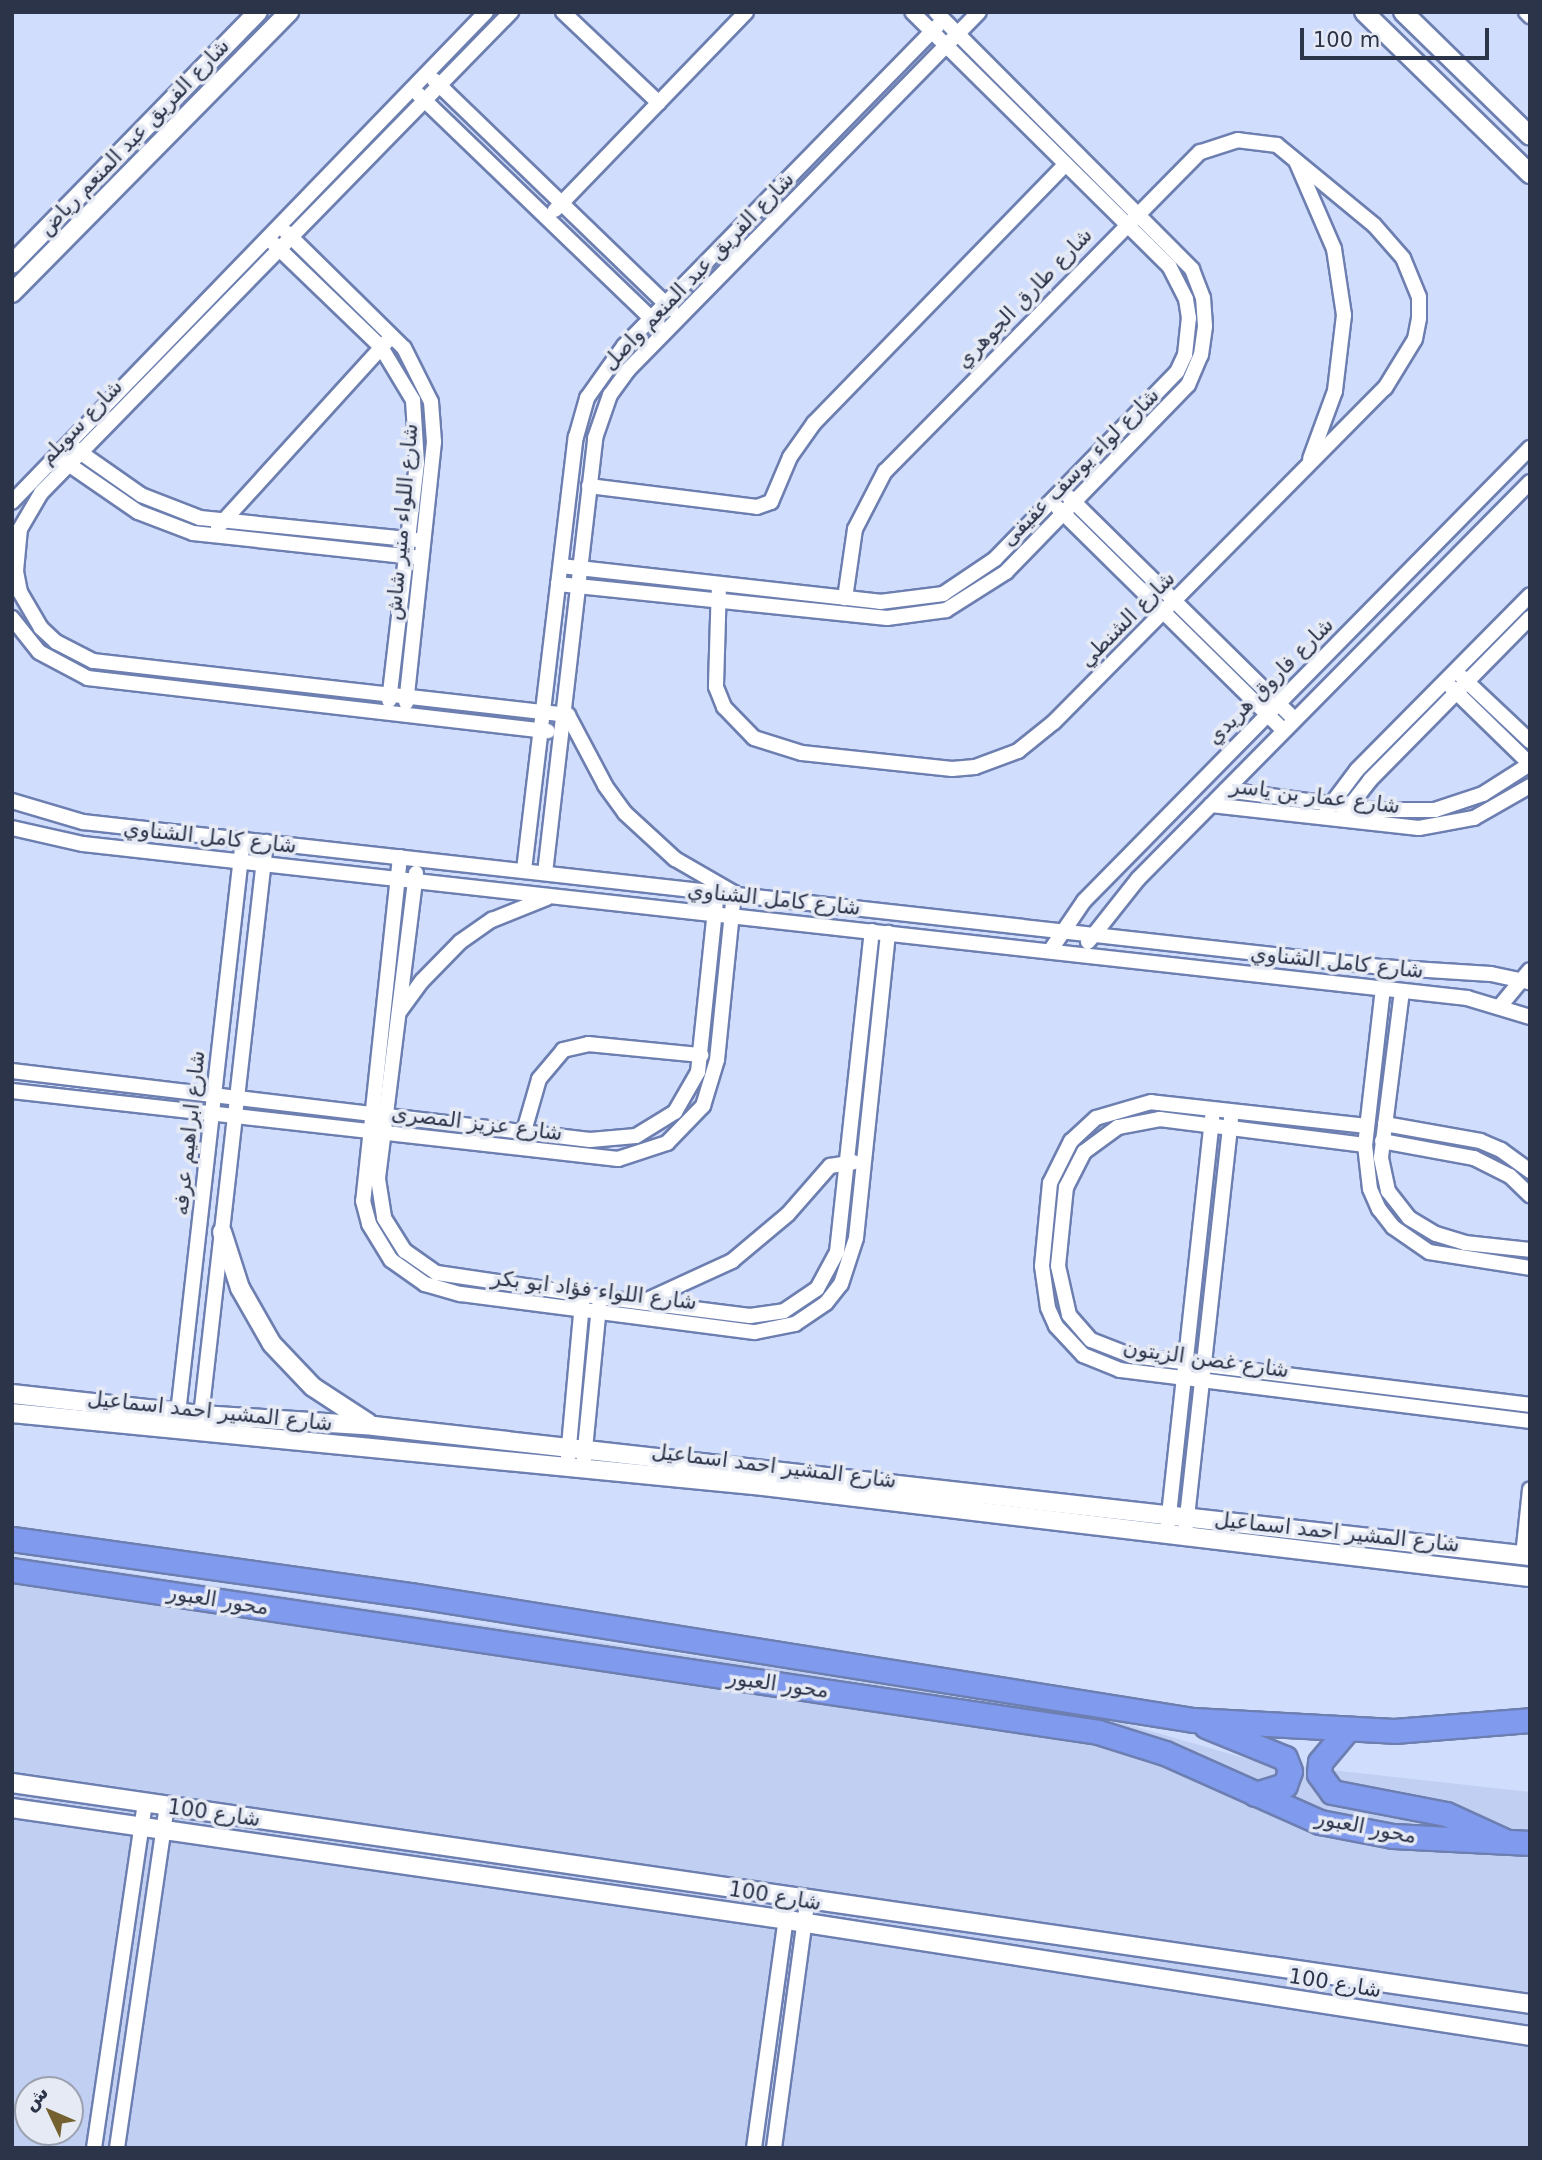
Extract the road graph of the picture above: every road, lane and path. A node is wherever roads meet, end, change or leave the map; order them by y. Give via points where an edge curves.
1 (258, 12) edge
2 (289, 12) edge
3 (486, 12) edge
4 (511, 12) edge
5 (563, 12) edge
6 (746, 12) edge
7 (912, 12) edge
8 (979, 12) edge
9 (1403, 12) edge
10 (1525, 12) edge
11 (943, 15) edge
12 (1372, 15) edge
13 (1530, 16) edge
14 (931, 31) junction
15 (958, 33) junction
16 (946, 46) junction
17 (426, 74) junction
18 (439, 86) junction
19 (412, 88) junction
20 (425, 100) junction
21 (659, 103) junction
22 (1530, 136) edge
23 (1294, 157) junction
24 (1066, 164) junction
25 (1315, 174) joint
26 (1527, 175) edge
27 (561, 204) junction
28 (1138, 211) junction
29 (547, 218) junction
30 (1126, 223) junction
31 (279, 225) junction
32 (267, 237) junction
33 (291, 237) junction
34 (279, 249) junction
35 (12, 264) edge
36 (12, 293) edge
37 (665, 304) junction
38 (651, 318) junction
39 (679, 318) junction
40 (665, 332) junction
41 (392, 335) junction
42 (381, 347) junction
43 (1530, 433) edge
44 (66, 442) junction
45 (1530, 448) edge
46 (80, 453) junction
47 (54, 455) junction
48 (69, 465) junction
49 (1511, 467) junction
50 (1306, 468) junction
51 (1530, 482) edge
52 (590, 486) junction
53 (1063, 491) junction
54 (12, 502) edge
55 (1052, 502) junction
56 (1075, 502) junction
57 (1063, 514) junction
58 (220, 523) junction
59 (212, 538) junction
60 (408, 540) junction
61 (423, 541) junction
62 (406, 556) junction
63 (422, 558) junction
64 (561, 566) junction
65 (580, 569) junction
66 (558, 584) junction
67 (719, 584) junction
68 (578, 586) junction
69 (1530, 595) edge
70 (845, 598) junction
71 (718, 601) junction
72 (1175, 601) junction
73 (1163, 612) junction
74 (12, 618) edge
75 (1530, 618) edge
76 (1456, 670) junction
77 (1445, 682) junction
78 (1468, 682) junction
79 (1456, 693) junction
80 (390, 694) junction
81 (407, 695) junction
82 (1278, 703) junction
83 (543, 709) junction
84 (563, 712) junction
85 (387, 713) junction
86 (404, 715) junction
87 (1267, 715) junction
88 (1295, 720) junction
89 (541, 730) junction
90 (1284, 731) junction
91 (561, 733) junction
92 (1530, 741) edge
93 (1530, 764) edge
94 (1530, 786) edge
95 (1226, 790) junction
96 (12, 801) edge
97 (1330, 804) junction
98 (1211, 805) junction
99 (1348, 807) junction
100 (1322, 820) junction
101 (1340, 822) junction
102 (12, 828) edge
103 (243, 839) junction
104 (266, 842) junction
105 (400, 857) junction
106 (418, 859) junction
107 (241, 861) junction
108 (263, 864) junction
109 (524, 870) junction
110 (545, 873) junction
111 (397, 878) junction
112 (415, 881) junction
113 (717, 891) junction
114 (734, 894) junction
115 (554, 896) junction
116 (715, 914) junction
117 (733, 916) junction
118 (1060, 930) junction
119 (872, 932) junction
120 (888, 933) junction
121 (1092, 934) junction
122 (1050, 951) junction
123 (1080, 955) junction
124 (1527, 977) edge
125 (1383, 989) junction
126 (1402, 991) junction
127 (1501, 1005) junction
128 (399, 1012) junction
129 (1530, 1017) edge
130 (701, 1055) junction
131 (12, 1071) edge
132 (12, 1091) edge
133 (215, 1094) junction
134 (237, 1097) junction
135 (1213, 1108) junction
136 (1232, 1111) junction
137 (371, 1112) junction
138 (213, 1114) junction
139 (386, 1114) junction
140 (235, 1116) junction
141 (1385, 1124) junction
142 (1211, 1125) junction
143 (1367, 1126) junction
144 (1230, 1128) junction
145 (368, 1131) junction
146 (524, 1131) junction
147 (384, 1133) junction
148 (1382, 1141) junction
149 (1365, 1145) junction
150 (1501, 1150) junction
151 (848, 1161) junction
152 (864, 1163) junction
153 (1495, 1166) junction
154 (1530, 1171) edge
155 (1530, 1195) edge
156 (222, 1232) junction
157 (1530, 1250) edge
158 (1042, 1266) junction
159 (1058, 1266) junction
160 (1530, 1268) edge
161 (583, 1295) junction
162 (599, 1297) junction
163 (642, 1302) junction
164 (582, 1310) junction
165 (598, 1312) junction
166 (1184, 1372) junction
167 (1202, 1374) junction
168 (12, 1394) edge
169 (1530, 1405) edge
170 (12, 1413) edge
171 (179, 1413) junction
172 (201, 1415) junction
173 (1530, 1421) edge
174 (374, 1426) junction
175 (176, 1431) junction
176 (199, 1434) junction
177 (576, 1458) junction
178 (1530, 1489) edge
179 (1178, 1518) junction
180 (1175, 1537) junction
181 (12, 1539) edge
182 (1526, 1556) edge
183 (12, 1570) edge
184 (1530, 1577) edge
185 (1193, 1720) junction
186 (1530, 1720) edge
187 (1346, 1731) junction
188 (12, 1783) edge
189 (1255, 1794) junction
190 (145, 1803) junction
191 (167, 1806) junction
192 (12, 1808) edge
193 (141, 1825) junction
194 (164, 1829) junction
195 (1504, 1840) junction
196 (1530, 1843) edge
197 (789, 1896) junction
198 (808, 1898) junction
199 (787, 1920) junction
200 (806, 1924) junction
201 (1530, 2004) edge
202 (770, 2035) junction
203 (1530, 2036) edge
204 (110, 2038) junction
205 (789, 2039) junction
206 (132, 2041) junction
207 (94, 2148) edge
208 (117, 2148) edge
209 (754, 2148) edge
210 (774, 2148) edge

1 - 35 street, شارع الفريق عبد المنعم رياض
2 - 36 street, شارع الفريق عبد المنعم رياض
3 - 17 street, شارع سويلم
4 - 18 street, شارع سويلم
5 - 21 street
6 - 21 street
7 - 14 street, شارع لواء يوسف عفيفى
8 - 15 street, شارع الفريق عبد المنعم واصل
9 - 22 street
10 - 13 street
11 - 14 street, شارع الفريق عبد المنعم واصل
11 - 15 street, شارع لواء يوسف عفيفى
12 - 26 street
14 - 16 street, شارع لواء يوسف عفيفى
14 - 37 street, شارع الفريق عبد المنعم واصل
15 - 16 street, شارع الفريق عبد المنعم واصل
15 - 28 street, شارع لواء يوسف عفيفى
16 - 24 street, شارع لواء يوسف عفيفى
16 - 39 street, شارع الفريق عبد المنعم واصل
17 - 18 street
17 - 19 street, شارع سويلم
18 - 20 street, شارع سويلم
18 - 27 street
19 - 20 street
19 - 31 street, شارع سويلم
20 - 29 street
20 - 33 street, شارع سويلم
21 - 27 street
23 - 25 street, شارع طارق الجوهري
23 - 28 street, شارع طارق الجوهري via 1258,140 1218,144 1184,164
23 - 50 street via 1334,249 1344,315 1335,391
24 - 30 street, شارع لواء يوسف عفيفى
24 - 52 street via 814,423 790,457 771,502 757,507
25 - 50 street, شارع الشنطي via 1374,225 1403,258 1419,297 1419,318 1415,340 1385,388
27 - 29 street
27 - 37 street
28 - 30 street, شارع طارق الجوهري
28 - 56 street, شارع لواء يوسف عفيفى via 1192,269 1203,298 1204,341 1196,369 1178,399
29 - 38 street
30 - 53 street, شارع لواء يوسف عفيفى via 1179,282 1189,318 1185,355 1167,388
30 - 70 street, شارع طارق الجوهري via 885,471 855,529
31 - 32 street, شارع سويلم
31 - 33 street, شارع اللواء منير شاش
32 - 34 street, شارع اللواء منير شاش
32 - 44 street, شارع سويلم
33 - 34 street, شارع سويلم
33 - 41 street, شارع اللواء منير شاش
34 - 42 street, شارع اللواء منير شاش
34 - 46 street, شارع سويلم
37 - 38 street, شارع الفريق عبد المنعم واصل
37 - 39 street
38 - 40 street
38 - 64 street, شارع الفريق عبد المنعم واصل via 609,362 587,398 576,437
39 - 40 street, شارع الفريق عبد المنعم واصل
40 - 52 street, شارع الفريق عبد المنعم واصل via 610,395 595,438
41 - 42 street
41 - 61 street, شارع اللواء منير شاش via 416,365 432,412 434,442
42 - 58 street
42 - 60 street, شارع اللواء منير شاش via 405,380 417,421
43 - 49 street
44 - 46 street
44 - 47 street, شارع سويلم
45 - 49 street, شارع فاروق هريدي
46 - 48 street, شارع سويلم
46 - 58 street via 160,504
47 - 48 street
47 - 54 street, شارع سويلم
48 - 59 street via 147,516
48 - 80 street, شارع سويلم via 29,509 16,550 20,592 29,612 56,642 93,661 114,665
49 - 82 street, شارع فاروق هريدي
50 - 72 street, شارع الشنطي
51 - 88 street
52 - 65 street, شارع الفريق عبد المنعم واصل
53 - 55 street, شارع لواء يوسف عفيفى
53 - 56 street
55 - 57 street
55 - 70 street, شارع لواء يوسف عفيفى via 979,573 943,594 902,603
56 - 57 street, شارع لواء يوسف عفيفى
56 - 72 street
57 - 71 street, شارع لواء يوسف عفيفى via 988,587 946,610 923,616 887,618
57 - 73 street
58 - 59 street
58 - 60 street
59 - 62 street
60 - 61 street
60 - 62 street, شارع اللواء منير شاش
61 - 63 street, شارع اللواء منير شاش
62 - 63 street
62 - 80 street, شارع اللواء منير شاش
63 - 81 street, شارع اللواء منير شاش
64 - 65 street, شارع لواء يوسف عفيفى
64 - 66 street, شارع الفريق عبد المنعم واصل
65 - 67 street, شارع لواء يوسف عفيفى
65 - 68 street, شارع الفريق عبد المنعم واصل
66 - 68 street, شارع لواء يوسف عفيفى
66 - 83 street, شارع الفريق عبد المنعم واصل
67 - 70 street, شارع لواء يوسف عفيفى
67 - 71 street, شارع الشنطي
68 - 71 street, شارع لواء يوسف عفيفى
68 - 84 street, شارع الفريق عبد المنعم واصل
69 - 76 street
71 - 73 street, شارع الشنطي via 716,687 724,707 754,737 802,753 952,769 997,761 1037,738
72 - 73 street, شارع الشنطي
72 - 82 street
73 - 87 street
74 - 85 street via 39,652 88,678
75 - 78 street
76 - 77 street
76 - 78 street
77 - 79 street
77 - 97 street
78 - 79 street
78 - 92 street
79 - 93 street
79 - 99 street
80 - 81 street, شارع سويلم
80 - 85 street, شارع اللواء منير شاش
81 - 83 street, شارع سويلم
81 - 86 street, شارع اللواء منير شاش
82 - 87 street, شارع فاروق هريدي
82 - 88 street
83 - 84 street, شارع سويلم
83 - 89 street, شارع الفريق عبد المنعم واصل
84 - 91 street, شارع الفريق عبد المنعم واصل
84 - 114 street via 575,722 605,785 633,821 675,859
85 - 86 street
86 - 89 street
87 - 90 street
87 - 118 street, شارع فاروق هريدي
88 - 90 street
89 - 91 street
89 - 109 street, شارع الفريق عبد المنعم واصل
90 - 95 street
91 - 110 street, شارع الفريق عبد المنعم واصل
93 - 99 street, شارع عمار بن ياسر via 1483,794 1454,806 1415,812
94 - 101 street, شارع عمار بن ياسر via 1490,811 1460,822 1398,828
95 - 97 street, شارع عمار بن ياسر
95 - 98 street
96 - 103 street, شارع كامل الشناوي via 83,822
97 - 99 street, شارع عمار بن ياسر
97 - 100 street
98 - 100 street, شارع عمار بن ياسر
98 - 121 street via 1113,905
99 - 101 street
100 - 101 street, شارع عمار بن ياسر
102 - 107 street, شارع كامل الشناوي via 83,844
103 - 104 street, شارع كامل الشناوي
103 - 107 street, شارع ابراهيم عرفه
104 - 105 street, شارع كامل الشناوي
104 - 108 street, شارع ابراهيم عرفه
105 - 106 street, شارع كامل الشناوي
105 - 111 street, شارع اللواء فؤاد ابو بكر
106 - 109 street, شارع كامل الشناوي
106 - 112 street, شارع اللواء فؤاد ابو بكر
107 - 108 street, شارع كامل الشناوي
107 - 133 street, شارع ابراهيم عرفه
108 - 111 street, شارع كامل الشناوي
108 - 134 street, شارع ابراهيم عرفه
109 - 110 street, شارع كامل الشناوي
110 - 113 street, شارع كامل الشناوي
111 - 112 street, شارع كامل الشناوي
111 - 137 street, شارع اللواء فؤاد ابو بكر
112 - 115 street, شارع كامل الشناوي
112 - 128 street, شارع اللواء فؤاد ابو بكر
113 - 114 street, شارع كامل الشناوي
113 - 116 street, شارع عزيز المصرى
114 - 117 street, شارع عزيز المصرى
114 - 118 street, شارع كامل الشناوي
115 - 116 street, شارع كامل الشناوي
115 - 128 street via 492,920 460,942
116 - 117 street, شارع كامل الشناوي
116 - 130 street, شارع عزيز المصرى
117 - 119 street, شارع كامل الشناوي
117 - 147 street, شارع عزيز المصرى via 713,1082 695,1116 667,1143 618,1159 593,1159
118 - 121 street, شارع كامل الشناوي
118 - 122 street, شارع فاروق هريدي
119 - 120 street, شارع كامل الشناوي
119 - 151 street, شارع اللواء فؤاد ابو بكر
120 - 122 street, شارع كامل الشناوي
120 - 152 street, شارع اللواء فؤاد ابو بكر
121 - 123 street
121 - 124 street, شارع كامل الشناوي
122 - 123 street, شارع كامل الشناوي
123 - 125 street, شارع كامل الشناوي
124 - 127 street
125 - 126 street, شارع كامل الشناوي
125 - 143 street
126 - 127 street, شارع كامل الشناوي
126 - 141 street
127 - 129 street, شارع كامل الشناوي
128 - 139 street, شارع اللواء فؤاد ابو بكر
130 - 146 street, شارع عزيز المصرى via 689,1094 675,1112 636,1136 590,1140
130 - 146 street via 588,1044 563,1050 539,1079
131 - 133 street, شارع عزيز المصرى
132 - 138 street, شارع عزيز المصرى
133 - 134 street, شارع عزيز المصرى
133 - 138 street, شارع ابراهيم عرفه
134 - 137 street, شارع عزيز المصرى
134 - 140 street, شارع ابراهيم عرفه
135 - 136 street, شارع غصن الزيتون
135 - 142 street
135 - 158 street, شارع غصن الزيتون via 1152,1102 1107,1113 1087,1125 1058,1161 1050,1183
136 - 143 street, شارع غصن الزيتون
136 - 144 street
137 - 139 street, شارع عزيز المصرى
137 - 145 street, شارع اللواء فؤاد ابو بكر
138 - 140 street, شارع عزيز المصرى
138 - 171 street, شارع ابراهيم عرفه
139 - 146 street, شارع عزيز المصرى
139 - 147 street, شارع اللواء فؤاد ابو بكر
140 - 145 street, شارع عزيز المصرى
140 - 156 street, شارع ابراهيم عرفه
141 - 148 street
141 - 150 street via 1457,1136
142 - 144 street, شارع غصن الزيتون
142 - 159 street, شارع غصن الزيتون via 1138,1120 1099,1137 1084,1152 1066,1187
142 - 166 street
143 - 149 street
144 - 149 street, شارع غصن الزيتون
144 - 167 street
145 - 147 street, شارع عزيز المصرى
145 - 164 street, شارع اللواء فؤاد ابو بكر via 362,1185 366,1213 379,1243 407,1274 445,1291
147 - 161 street, شارع اللواء فؤاد ابو بكر via 378,1179 384,1218 399,1243 420,1264 456,1278
148 - 153 street
148 - 157 street via 1388,1191 1409,1218 1465,1243
149 - 160 street via 1370,1189 1379,1209 1410,1242 1450,1259
150 - 153 street
150 - 154 street
151 - 152 street
151 - 163 street via 830,1166 788,1214 732,1261 688,1285
151 - 163 street, شارع اللواء فؤاد ابو بكر via 837,1252 823,1280 800,1303 784,1311 750,1316
152 - 165 street, شارع اللواء فؤاد ابو بكر via 851,1262 841,1284 807,1318 755,1332
153 - 155 street
156 - 172 street, شارع ابراهيم عرفه
156 - 174 street via 240,1289 272,1344 313,1387
158 - 159 street
158 - 166 street, شارع غصن الزيتون via 1048,1308 1056,1326 1083,1355 1120,1370
159 - 166 street, شارع غصن الزيتون via 1066,1307 1091,1340
161 - 162 street, شارع اللواء فؤاد ابو بكر
161 - 164 street
162 - 163 street, شارع اللواء فؤاد ابو بكر
162 - 165 street
164 - 165 street, شارع اللواء فؤاد ابو بكر
164 - 177 street
165 - 177 street
166 - 167 street, شارع غصن الزيتون
166 - 179 street
167 - 169 street, شارع غصن الزيتون
167 - 173 street, شارع غصن الزيتون
167 - 179 street
168 - 171 street, شارع المشير احمد اسماعيل
170 - 175 street, شارع المشير احمد اسماعيل
171 - 172 street, شارع المشير احمد اسماعيل
171 - 175 street, شارع ابراهيم عرفه
172 - 174 street, شارع المشير احمد اسماعيل
172 - 176 street, شارع ابراهيم عرفه
174 - 177 street, شارع المشير احمد اسماعيل
175 - 176 street, شارع المشير احمد اسماعيل
176 - 177 street, شارع المشير احمد اسماعيل
177 - 179 street, شارع المشير احمد اسماعيل
177 - 180 street, شارع المشير احمد اسماعيل
178 - 182 street
179 - 180 street
179 - 182 street, شارع المشير احمد اسماعيل
180 - 184 street, شارع المشير احمد اسماعيل
181 - 185 highway, محور العبور via 425,1597
183 - 189 highway, محور العبور via 1098,1732 1165,1753
185 - 187 highway, محور العبور
185 - 189 highway via 1285,1758 1290,1771 1285,1785
186 - 187 highway, محور العبور
187 - 195 highway via 1320,1762 1319,1773 1332,1792 1446,1814
188 - 190 street, شارع 100
189 - 195 highway, محور العبور via 1320,1822 1356,1830 1430,1839
190 - 191 street, شارع 100
190 - 193 street
191 - 194 street
191 - 197 street, شارع 100
192 - 193 street, شارع 100
193 - 194 street, شارع 100
193 - 204 street
194 - 199 street, شارع 100
194 - 206 street
195 - 196 highway, محور العبور
197 - 198 street, شارع 100
197 - 199 street
198 - 200 street
198 - 201 street, شارع 100
199 - 200 street, شارع 100
199 - 202 street
200 - 203 street, شارع 100
200 - 205 street
202 - 205 street
202 - 209 street
204 - 206 street
204 - 207 street
205 - 210 street
206 - 208 street

